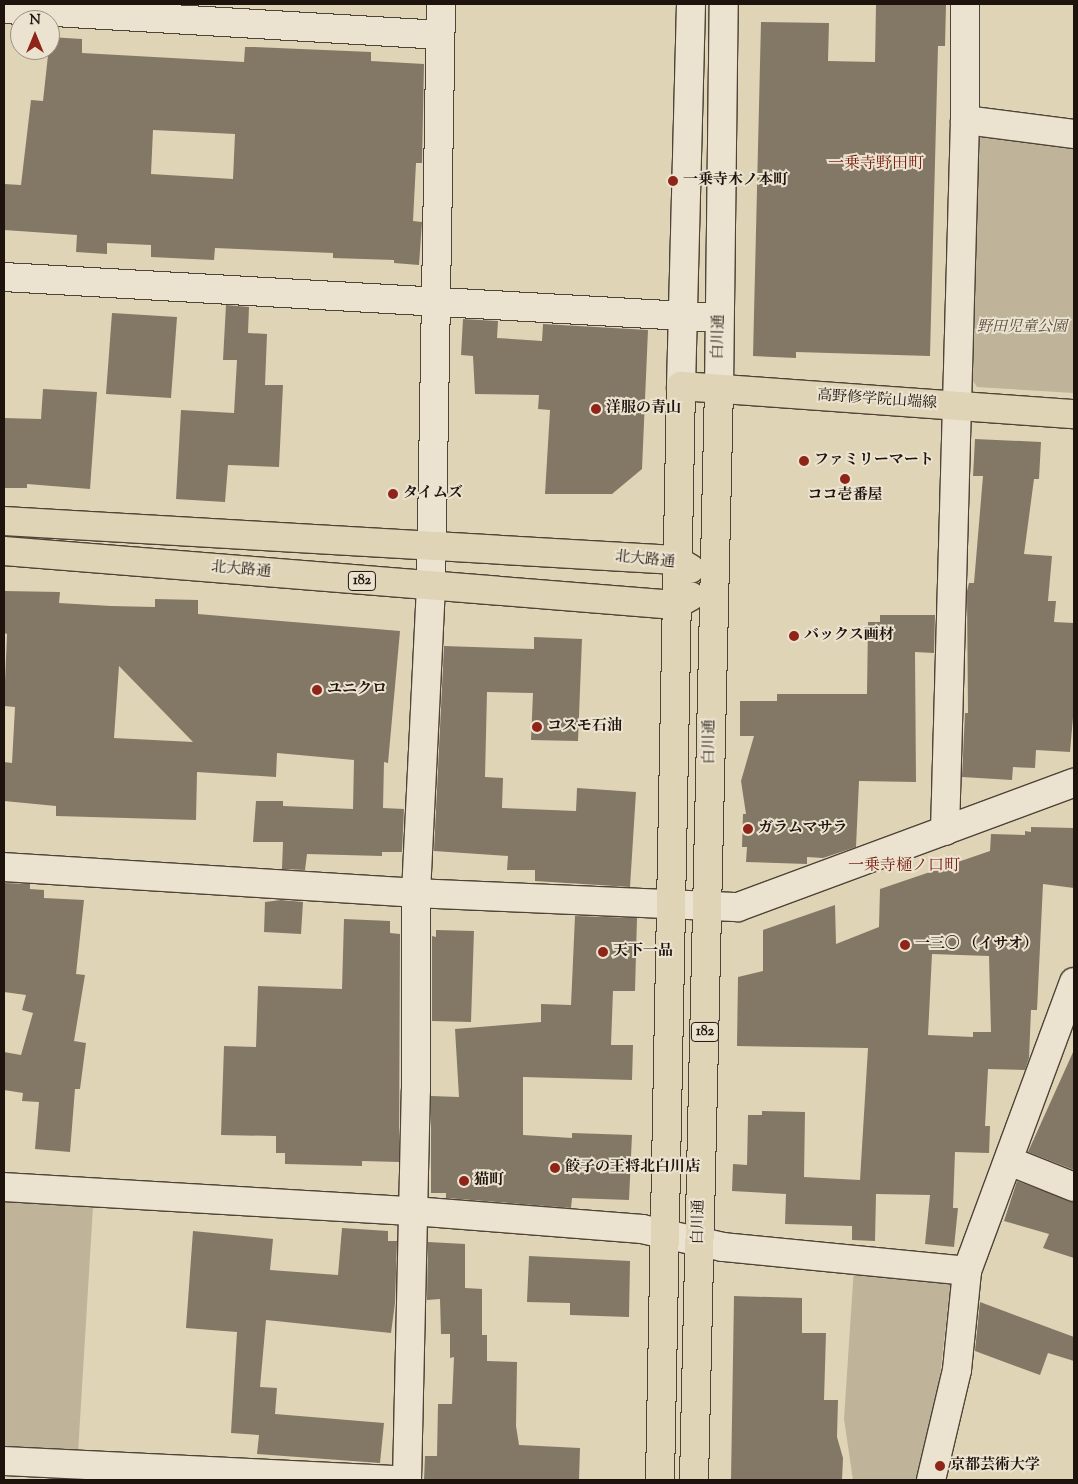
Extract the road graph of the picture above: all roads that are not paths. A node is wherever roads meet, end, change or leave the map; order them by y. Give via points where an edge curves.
1 (441, 4) edge
2 (690, 4) edge
3 (724, 4) edge
4 (965, 4) edge
5 (4, 8) edge
6 (440, 35) junction
7 (966, 120) junction
8 (1074, 134) edge
9 (4, 277) edge
10 (436, 302) junction
11 (682, 316) junction
12 (719, 318) junction
13 (681, 386) junction
14 (719, 389) junction
15 (957, 406) junction
16 (1074, 414) edge
17 (4, 521) edge
18 (432, 546) junction
19 (4, 552) edge
20 (676, 560) junction
21 (714, 584) junction
22 (431, 588) junction
23 (675, 605) junction
24 (1074, 784) edge
25 (945, 831) junction
26 (4, 867) edge
27 (416, 893) junction
28 (673, 904) junction
29 (709, 906) junction
30 (1074, 982) edge
31 (1009, 1161) junction
32 (4, 1186) edge
33 (1074, 1187) edge
34 (413, 1211) junction
35 (666, 1234) junction
36 (698, 1242) junction
37 (967, 1271) junction
38 (4, 1461) edge
39 (394, 1480) edge
40 (407, 1480) edge
41 (660, 1480) edge
42 (694, 1480) edge
43 (931, 1480) edge

1 - 6 street
2 - 11 street
3 - 12 street, 白川通
4 - 7 street
5 - 6 street
6 - 10 street
7 - 8 street
7 - 15 street
9 - 10 street
10 - 11 street
10 - 18 street
11 - 12 street
11 - 13 street
12 - 14 street, 白川通
13 - 14 main road, 高野修学院山端線
13 - 20 main road
14 - 15 main road, 高野修学院山端線
14 - 21 main road, 白川通
15 - 16 main road, 高野修学院山端線
15 - 25 street
17 - 18 main road, 北大路通
18 - 20 main road, 北大路通
18 - 22 street
19 - 22 main road, 北大路通 / 182 via 147,561
20 - 21 main road, 北大路通
20 - 23 main road
21 - 23 main road
21 - 29 main road, 白川通 / 182 via 710,672
22 - 23 main road, 北大路通 / 182
22 - 27 street
23 - 28 main road, 182
24 - 25 street
25 - 29 street via 738,907
26 - 27 street
27 - 28 street
27 - 34 street
28 - 29 street
28 - 35 main road, 182
29 - 36 main road, 白川通 / 182
30 - 31 street
31 - 33 street
31 - 37 street
32 - 34 street
34 - 35 street via 642,1229
34 - 40 street
35 - 36 street
35 - 41 main road, 182
36 - 37 street
36 - 42 main road, 白川通 / 182
37 - 43 street via 957,1370
38 - 39 street

